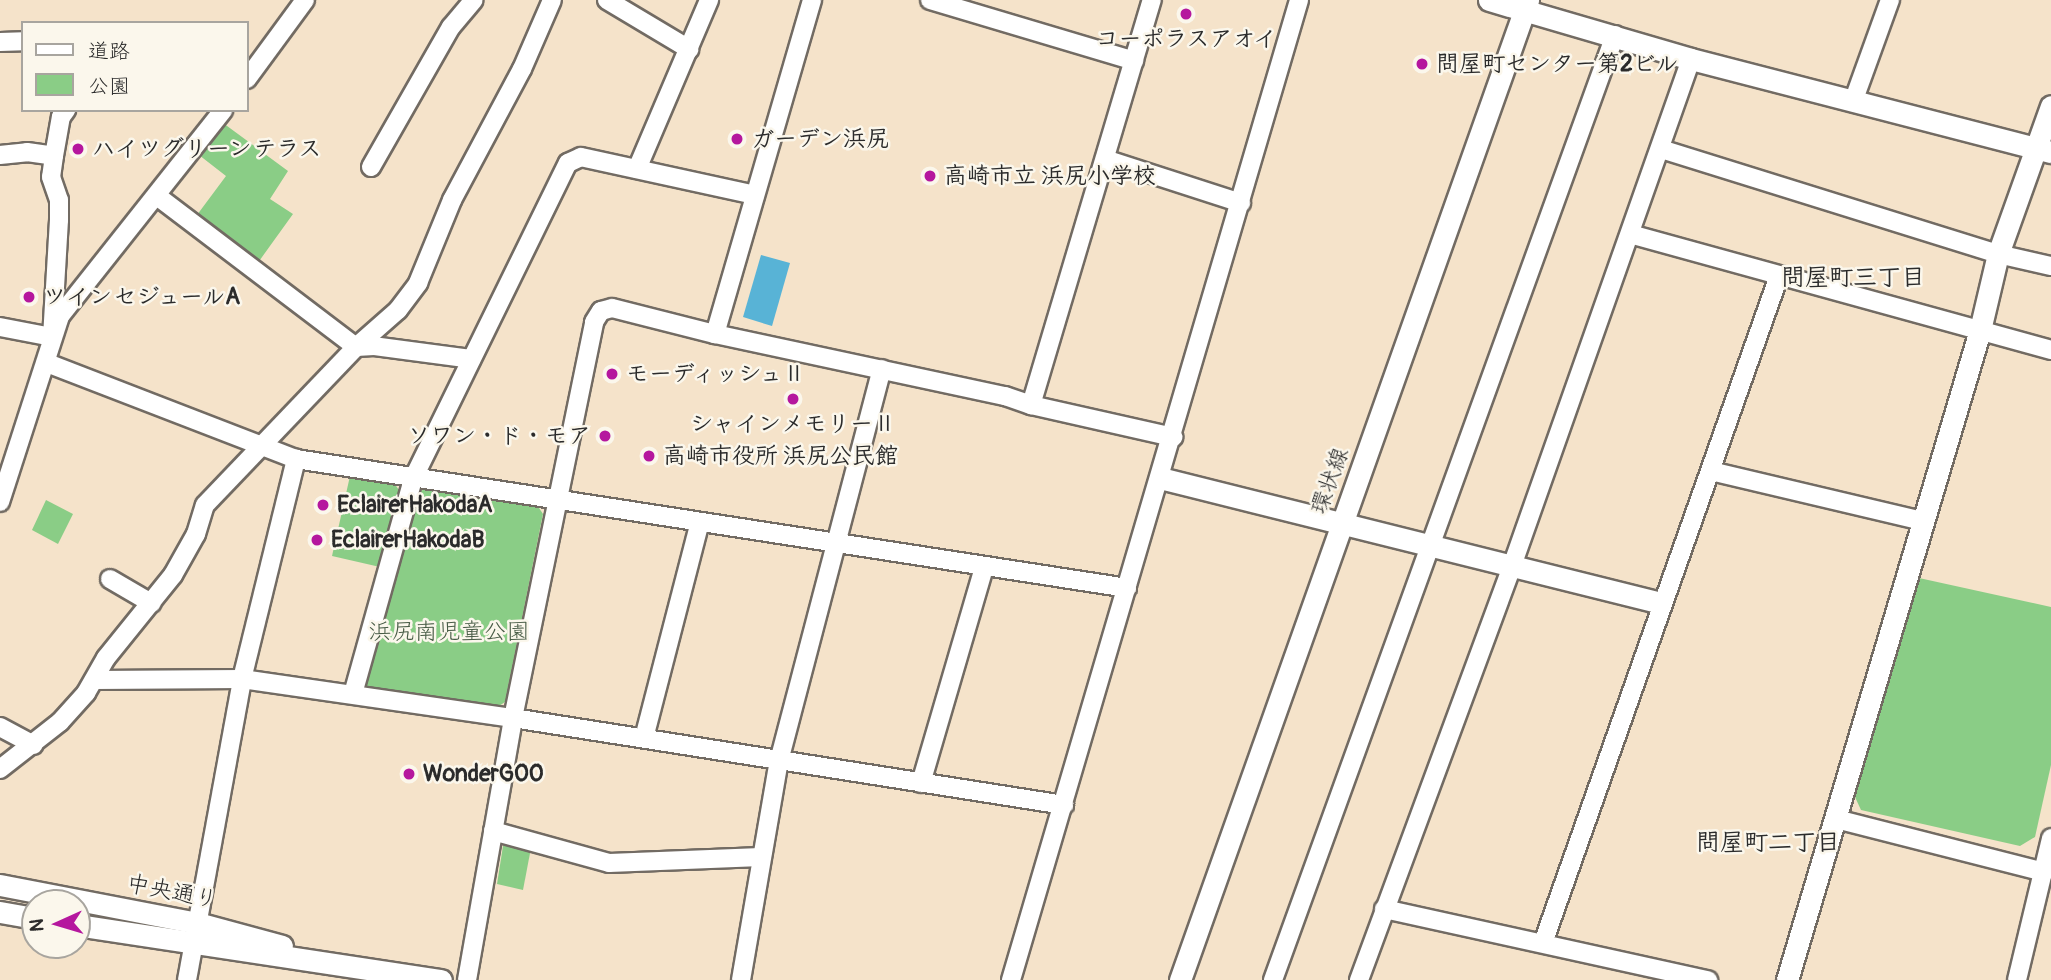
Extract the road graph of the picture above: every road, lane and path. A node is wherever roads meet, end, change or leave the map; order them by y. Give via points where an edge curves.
1 (305, 0) edge
2 (474, 0) edge
3 (552, 0) edge
4 (607, 0) edge
5 (709, 0) edge
6 (811, 0) edge
7 (930, 0) edge
8 (1152, 0) edge
9 (1299, 0) edge
10 (1489, 0) edge
11 (1890, 0) edge
12 (1527, 5) edge
13 (1615, 35) junction
14 (21, 41) edge
15 (0, 42) edge
16 (689, 49) junction
17 (1691, 60) junction
18 (1134, 61) junction
19 (248, 78) edge
20 (1853, 102) junction
21 (2051, 106) edge
22 (65, 112) edge
23 (221, 112) edge
24 (1661, 149) junction
25 (2043, 150) edge
26 (0, 155) edge
27 (54, 156) junction
28 (1105, 159) junction
29 (371, 167) dead end
30 (637, 169) junction
31 (157, 195) junction
32 (755, 195) junction
33 (1241, 203) junction
34 (1630, 234) junction
35 (1998, 254) junction
36 (2051, 266) edge
37 (1779, 276) junction
38 (0, 327) edge
39 (1980, 330) junction
40 (715, 334) junction
41 (52, 337) junction
42 (356, 347) junction
43 (2051, 350) edge
44 (471, 359) junction
45 (47, 363) junction
46 (882, 369) junction
47 (1031, 405) junction
48 (1173, 437) junction
49 (261, 447) junction
50 (296, 459) junction
51 (1711, 471) junction
52 (413, 478) junction
53 (1160, 478) junction
54 (558, 501) junction
55 (0, 502) edge
56 (1344, 522) junction
57 (1922, 522) junction
58 (700, 523) junction
59 (836, 544) junction
60 (1432, 545) junction
61 (1512, 566) junction
62 (984, 568) junction
63 (110, 579) dead end
64 (1127, 589) junction
65 (151, 603) junction
66 (1661, 603) junction
67 (242, 679) junction
68 (94, 680) junction
69 (353, 694) junction
70 (513, 718) junction
71 (0, 727) edge
72 (644, 738) junction
73 (34, 745) junction
74 (779, 761) junction
75 (0, 769) edge
76 (921, 783) junction
77 (1064, 806) junction
78 (1836, 820) junction
79 (493, 831) junction
80 (2051, 838) edge
81 (761, 856) junction
82 (2044, 872) junction
83 (0, 885) edge
84 (1384, 909) junction
85 (0, 912) edge
86 (21, 916) edge
87 (197, 923) junction
88 (91, 927) edge
89 (1543, 943) junction
90 (193, 945) junction
91 (330, 962) junction
92 (187, 980) edge
93 (442, 980) edge
94 (467, 980) edge
95 (741, 980) edge
96 (1011, 980) edge
97 (1180, 980) edge
98 (1273, 980) edge
99 (1359, 980) edge
100 (1708, 980) edge
101 (1787, 980) edge
102 (2017, 980) edge

1 - 19 street
2 - 29 street via 451,27
3 - 42 street via 522,69 452,200 418,283 398,310
4 - 16 street
5 - 16 street
6 - 32 street
7 - 18 street
8 - 18 street
9 - 33 street
10 - 12 street
11 - 20 street
12 - 13 street via 1567,24
12 - 56 street, 環状線
13 - 17 street
13 - 60 street
14 - 15 street
16 - 30 street
17 - 20 street
17 - 24 street
18 - 28 street
20 - 25 street
21 - 25 street
22 - 27 street
23 - 31 street
24 - 34 street
24 - 35 street
25 - 35 street
26 - 27 street
27 - 41 street via 51,177 59,220
28 - 33 street
28 - 47 street
30 - 32 street
30 - 44 street via 581,158 568,163
31 - 41 street via 60,316
31 - 42 street
32 - 40 street
33 - 48 street
34 - 37 street
34 - 61 street
35 - 36 street
35 - 39 street
37 - 39 street
37 - 51 street
38 - 41 street
39 - 43 street
39 - 57 street
40 - 46 street
40 - 54 street via 612,308 597,314
41 - 45 street
42 - 44 street
42 - 49 street
44 - 52 street
45 - 49 street
45 - 55 street
46 - 47 street
46 - 59 street
47 - 48 street
48 - 53 street
49 - 50 street
49 - 65 street via 205,505 196,534
50 - 52 street
50 - 67 street
51 - 57 street
51 - 66 street
52 - 54 street
52 - 69 street
53 - 56 street
53 - 64 street
54 - 58 street
54 - 70 street
56 - 60 street
56 - 97 street, 環状線
57 - 78 street
58 - 59 street
58 - 72 street
59 - 62 street
59 - 74 street
60 - 61 street
60 - 98 street
61 - 66 street
61 - 84 street
62 - 64 street
62 - 76 street
63 - 65 street
64 - 77 street
65 - 68 street
66 - 89 street
67 - 68 street
67 - 69 street
67 - 87 street
68 - 73 street via 60,722
69 - 70 street
70 - 72 street
70 - 79 street
71 - 73 street
72 - 74 street
73 - 75 street
74 - 76 street
74 - 81 street
76 - 77 street
77 - 96 street
78 - 82 street
78 - 101 street
79 - 81 street via 609,863
79 - 94 street
80 - 82 street
81 - 95 street
82 - 102 street
83 - 87 street, 中央通り
84 - 89 street
84 - 99 street
85 - 86 street
87 - 90 street
87 - 91 street, 中央通り
88 - 90 street, 中央通り
89 - 100 street
90 - 91 street, 中央通り
90 - 92 street
91 - 93 street, 中央通り

